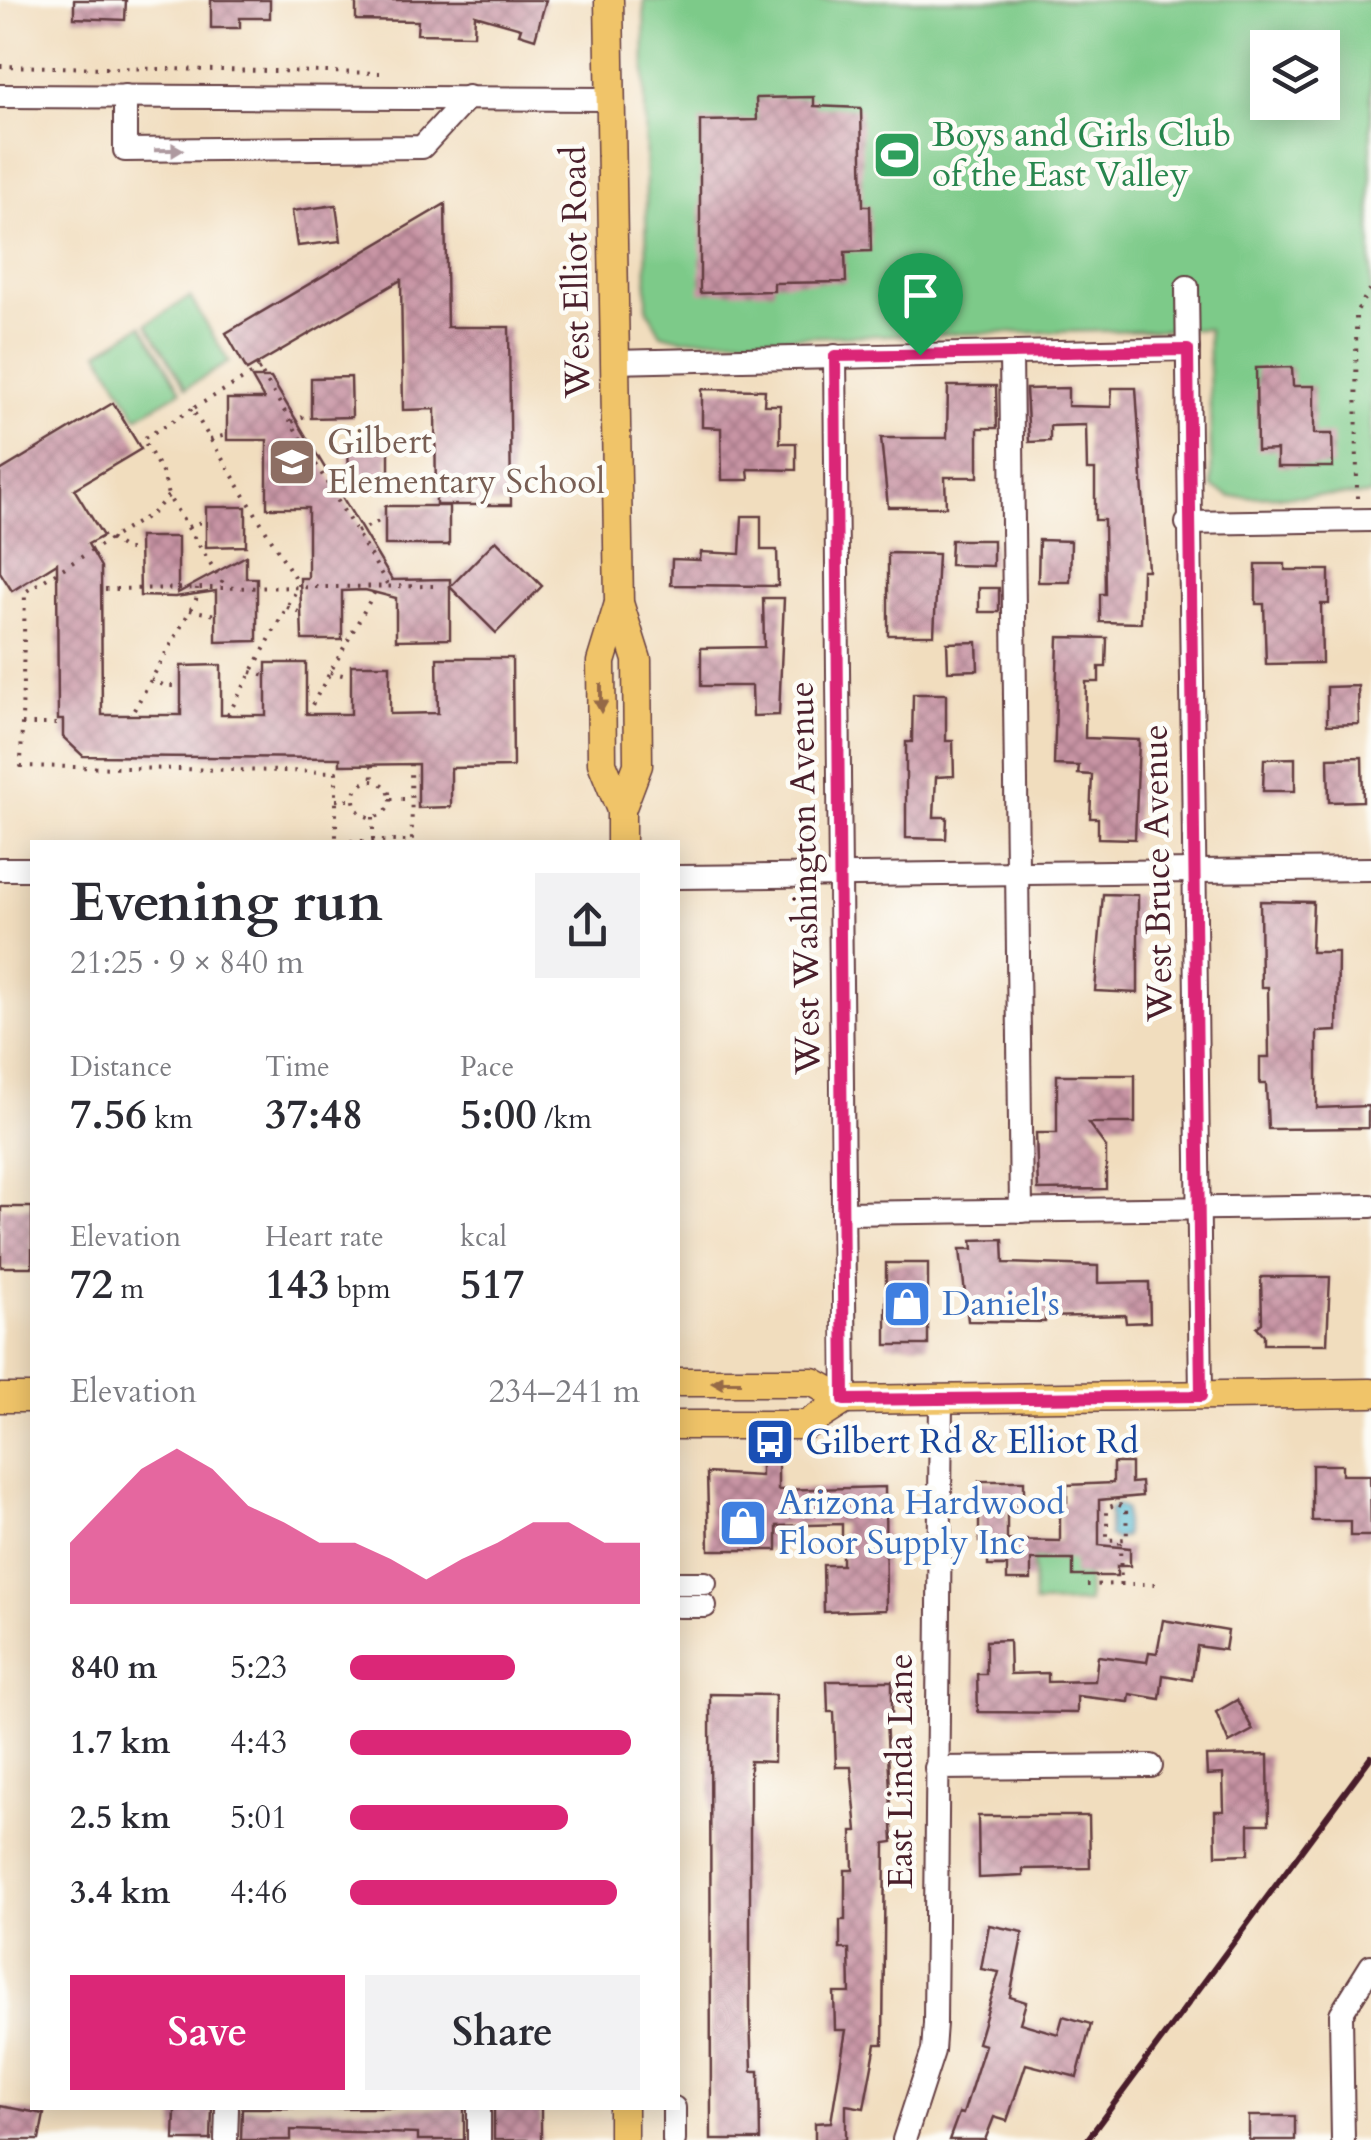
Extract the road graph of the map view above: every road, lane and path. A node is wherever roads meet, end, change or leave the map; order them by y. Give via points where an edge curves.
1 (609, 0) edge
2 (0, 66) edge
3 (398, 74) dead end
4 (0, 96) edge
5 (125, 96) junction
6 (468, 98) junction
7 (612, 99) junction
8 (1187, 287) dead end
9 (1371, 288) edge
10 (1188, 350) junction
11 (1011, 354) junction
12 (835, 356) junction
13 (613, 362) junction
14 (192, 409) junction
15 (312, 413) dead end
16 (292, 422) junction
17 (227, 435) dead end
18 (210, 439) junction
19 (348, 476) dead end
20 (329, 485) junction
21 (168, 496) junction
22 (385, 518) dead end
23 (206, 520) dead end
24 (1364, 520) edge
25 (1187, 522) junction
26 (188, 527) junction
27 (357, 532) junction
28 (110, 539) junction
29 (139, 550) dead end
30 (298, 585) junction
31 (225, 586) junction
32 (378, 586) junction
33 (436, 586) dead end
34 (389, 587) junction
35 (197, 588) junction
36 (105, 589) dead end
37 (287, 607) junction
38 (190, 610) junction
39 (302, 613) dead end
40 (216, 614) dead end
41 (251, 672) junction
42 (330, 672) junction
43 (266, 676) dead end
44 (351, 676) dead end
45 (151, 679) junction
46 (181, 686) dead end
47 (134, 710) dead end
48 (307, 714) dead end
49 (228, 715) dead end
50 (22, 724) junction
51 (63, 724) dead end
52 (411, 764) dead end
53 (372, 765) dead end
54 (373, 782) junction
55 (336, 800) junction
56 (354, 800) junction
57 (390, 800) junction
58 (412, 800) junction
59 (373, 817) junction
60 (336, 840) edge
61 (373, 840) edge
62 (412, 840) edge
63 (621, 840) edge
64 (0, 869) edge
65 (30, 869) edge
66 (1371, 869) edge
67 (1192, 871) junction
68 (1016, 873) junction
69 (840, 875) junction
70 (680, 877) edge
71 (1371, 1206) edge
72 (1198, 1209) junction
73 (1021, 1211) junction
74 (844, 1213) junction
75 (680, 1382) edge
76 (1371, 1393) edge
77 (1201, 1396) junction
78 (0, 1398) edge
79 (30, 1398) edge
80 (940, 1398) junction
81 (844, 1400) junction
82 (680, 1426) edge
83 (1120, 1542) junction
84 (680, 1584) edge
85 (1121, 1584) junction
86 (1155, 1584) dead end
87 (1087, 1585) dead end
88 (680, 1605) edge
89 (1151, 1766) dead end
90 (936, 1768) junction
91 (1371, 1966) edge
92 (227, 2110) edge
93 (480, 2110) edge
94 (623, 2110) edge
95 (674, 2110) edge
96 (226, 2140) edge
97 (479, 2140) edge
98 (623, 2140) edge
99 (674, 2140) edge
100 (904, 2140) edge
101 (1343, 2140) edge

1 - 7 main road, West Elliot Road
2 - 3 path
4 - 5 street
5 - 6 street
5 -> 6 street via 126,150 422,148
6 - 7 street
7 - 13 main road, West Elliot Road
8 - 10 street, West Bruce Avenue
9 - 24 path via 1356,312
10 - 11 street
10 - 25 street, West Bruce Avenue
11 - 12 street
11 - 68 street
12 - 13 street
12 - 69 street, West Washington Avenue
13 - 63 main road, West Elliot Road via 619,603 601,662 602,763 621,810
14 - 16 path via 259,367
14 - 18 path
14 - 21 path via 143,439
15 - 16 path
16 - 20 path
17 - 18 path
18 - 30 path
19 - 20 path
20 - 27 path
21 - 26 path
21 - 28 path
22 - 27 path
23 - 26 path
24 - 25 street
25 - 67 street, West Bruce Avenue
26 - 31 path
27 - 34 path
28 - 29 path
28 - 50 path via 25,592
30 - 31 path
30 - 32 path
30 - 37 path
31 - 35 path
32 - 34 path
32 - 42 path
33 - 34 path
35 - 36 path
35 - 38 path
37 - 39 path
37 - 41 path
38 - 40 path
38 - 45 path
41 - 43 path
41 - 49 path
42 - 44 path
42 - 48 path
45 - 46 path
45 - 47 path
50 - 51 path
50 - 55 path via 21,766 336,772
52 - 58 path
53 - 54 path
54 - 56 path via 358,788
54 - 57 path via 386,787
55 - 56 path
55 - 60 path
56 - 59 path via 361,814
57 - 58 path
57 - 59 path via 384,814
58 - 62 path
59 - 61 path
64 - 65 street
66 - 67 street
67 - 68 street
67 - 72 street, West Bruce Avenue
68 - 69 street
68 - 73 street
69 - 70 street
69 - 74 street, West Washington Avenue
71 - 72 street
72 - 73 street
72 - 77 street, West Bruce Avenue
73 - 74 street
74 - 81 street, West Washington Avenue
81 -> 75 main road via 812,1382
76 - 77 main road
77 - 80 main road
78 - 79 main road
80 - 81 main road
80 - 90 street, East Linda Lane
81 - 82 main road via 806,1425
83 - 83 path via 1108,1540 1108,1508 1117,1501 1126,1508 1127,1539
83 - 85 path
84 - 88 street via 705,1595
85 - 86 path
85 - 87 path
89 - 90 street
90 - 100 street, East Linda Lane via 933,2051
91 - 101 street via 1341,2014
92 - 96 street
93 - 97 street
94 - 98 main road
95 - 99 street

